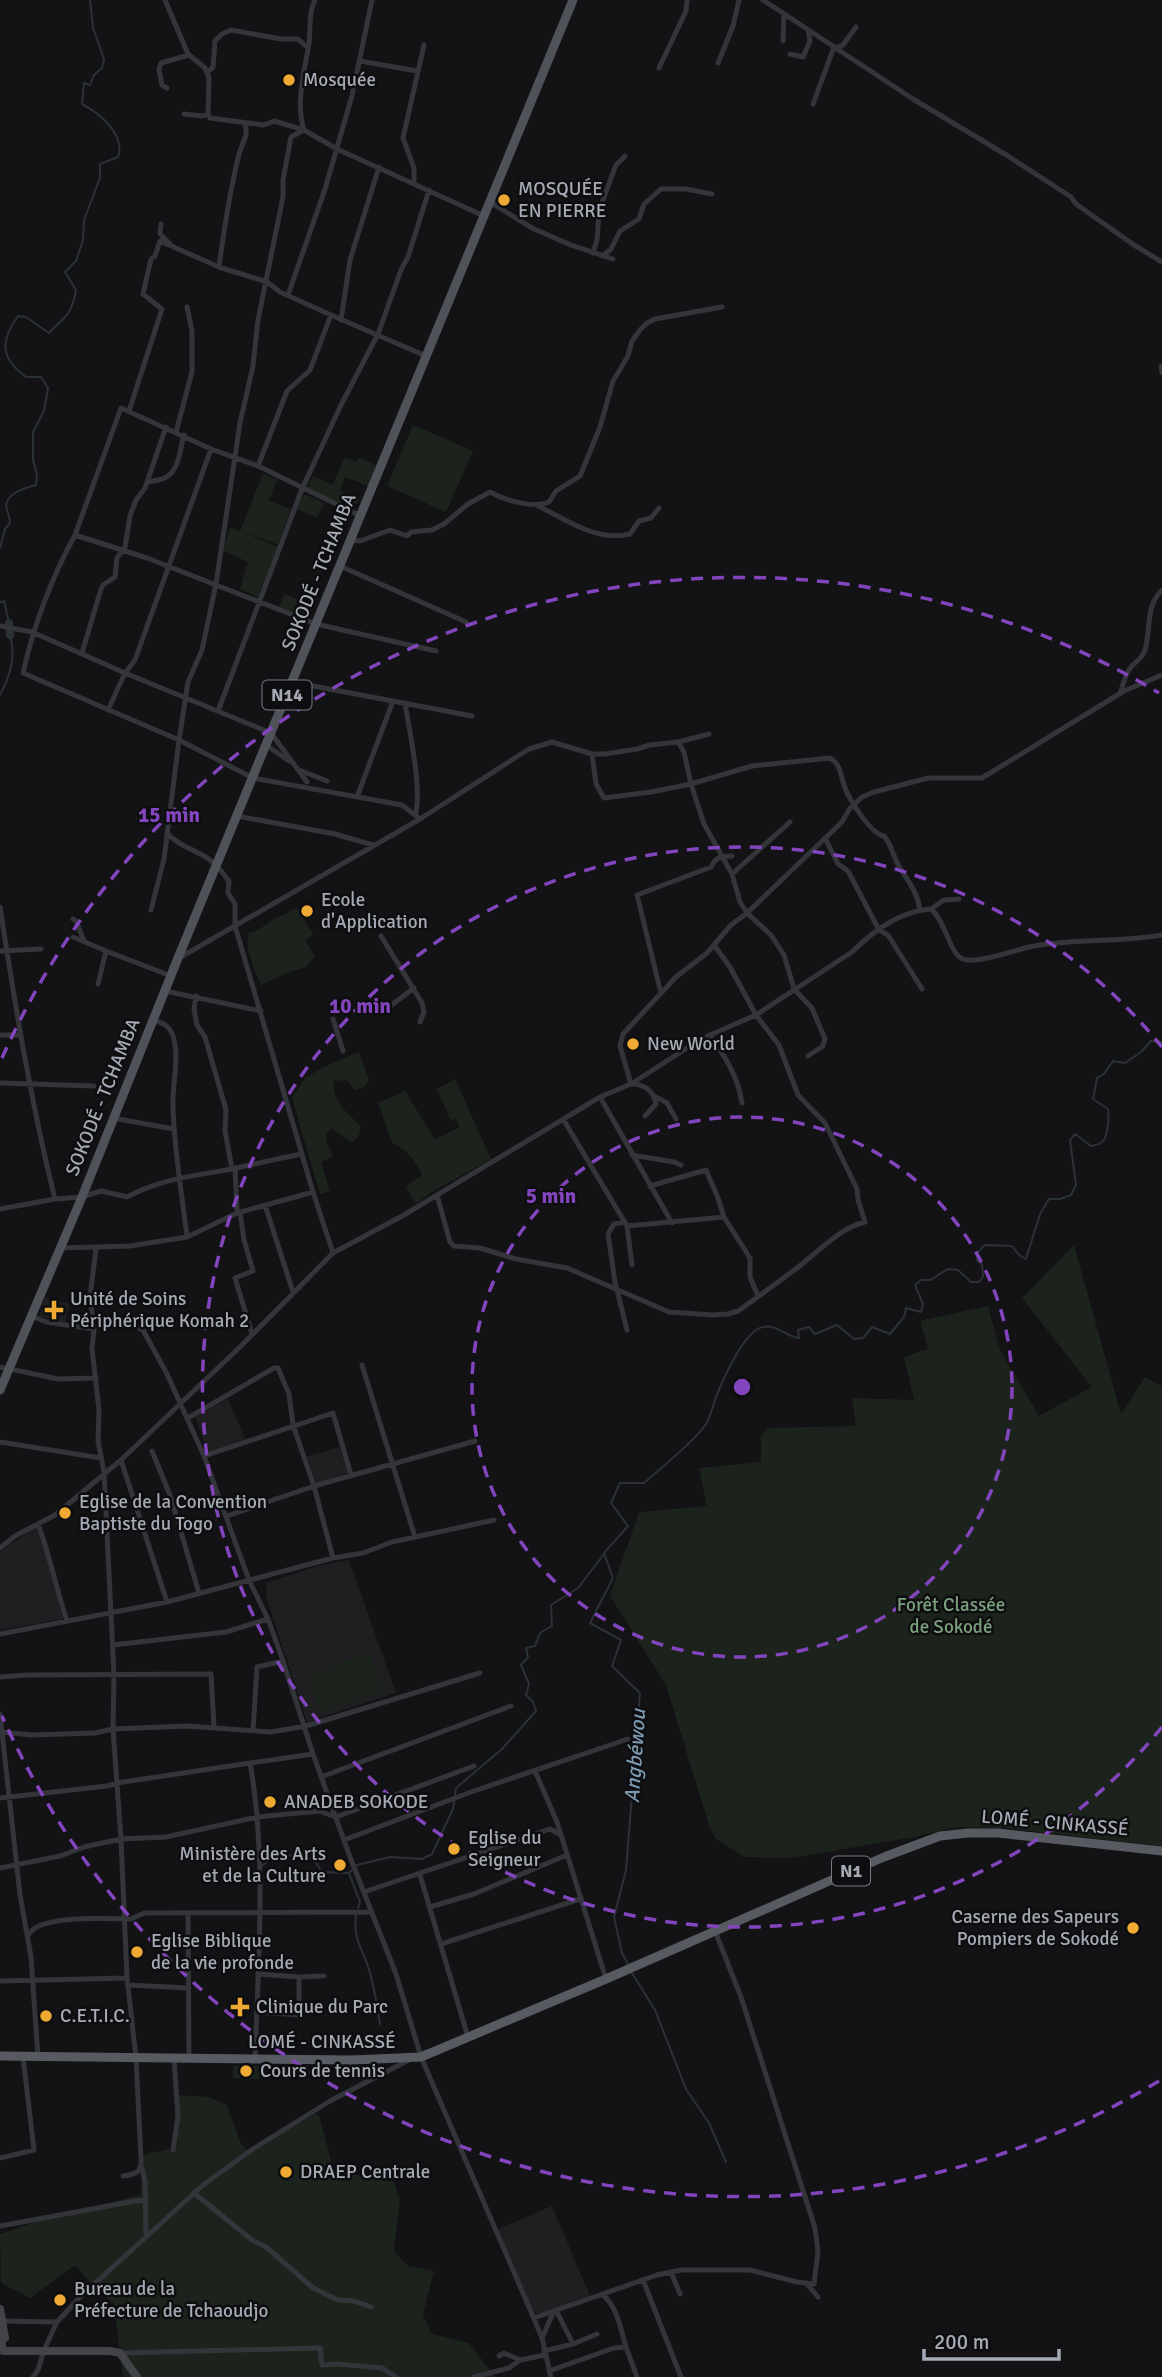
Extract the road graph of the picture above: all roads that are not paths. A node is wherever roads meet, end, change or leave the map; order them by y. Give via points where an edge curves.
1 (165, 0) edge
2 (306, 0) edge
3 (315, 0) edge
4 (372, 0) edge
5 (573, 0) edge
6 (687, 0) edge
7 (739, 0) edge
8 (763, 0) edge
9 (311, 8) junction
10 (784, 14) junction
11 (856, 27) dead end
12 (808, 30) junction
13 (783, 41) dead end
14 (424, 45) dead end
15 (834, 47) junction
16 (308, 48) junction
17 (790, 54) dead end
18 (189, 55) junction
19 (359, 61) junction
20 (718, 63) dead end
21 (659, 68) dead end
22 (417, 71) junction
23 (207, 73) junction
24 (167, 88) dead end
25 (813, 104) dead end
26 (184, 114) dead end
27 (208, 114) junction
28 (247, 125) junction
29 (304, 130) junction
30 (337, 149) junction
31 (625, 156) dead end
32 (379, 167) junction
33 (414, 183) junction
34 (429, 190) junction
35 (712, 194) dead end
36 (490, 202) junction
37 (485, 216) junction
38 (160, 223) dead end
39 (172, 246) junction
40 (593, 253) junction
41 (603, 256) junction
42 (613, 260) dead end
43 (1162, 262) edge
44 (219, 267) junction
45 (267, 282) junction
46 (288, 295) junction
47 (187, 307) dead end
48 (722, 307) dead end
49 (331, 316) junction
50 (341, 320) junction
51 (378, 334) junction
52 (426, 356) junction
53 (1161, 366) edge
54 (1162, 373) edge
55 (129, 411) junction
56 (166, 427) junction
57 (176, 432) junction
58 (184, 435) junction
59 (211, 449) junction
60 (235, 458) junction
61 (258, 466) junction
62 (148, 482) junction
63 (302, 489) junction
64 (536, 505) junction
65 (659, 508) dead end
66 (361, 516) junction
67 (75, 535) junction
68 (351, 540) junction
69 (124, 551) junction
70 (340, 566) junction
71 (168, 567) junction
72 (216, 584) junction
73 (1162, 590) edge
74 (260, 602) junction
75 (466, 622) dead end
76 (316, 624) junction
77 (0, 626) edge
78 (32, 632) junction
79 (436, 651) dead end
80 (82, 653) junction
81 (125, 673) junction
82 (1162, 675) edge
83 (292, 682) junction
84 (1120, 694) junction
85 (186, 698) junction
86 (393, 701) junction
87 (405, 703) junction
88 (108, 710) junction
89 (218, 711) junction
90 (472, 716) dead end
91 (271, 733) junction
92 (709, 734) dead end
93 (179, 740) junction
94 (678, 742) junction
95 (266, 746) junction
96 (592, 754) junction
97 (299, 770) junction
98 (313, 777) junction
99 (253, 778) junction
100 (327, 781) dead end
101 (691, 784) junction
102 (305, 785) junction
103 (356, 797) junction
104 (854, 804) junction
105 (237, 816) junction
106 (418, 817) junction
107 (790, 822) dead end
108 (167, 833) junction
109 (825, 838) junction
110 (373, 845) junction
111 (722, 856) junction
112 (732, 856) dead end
113 (216, 865) junction
114 (732, 874) junction
115 (959, 899) dead end
116 (0, 909) edge
117 (931, 909) junction
118 (151, 910) dead end
119 (920, 910) junction
120 (747, 913) junction
121 (73, 919) dead end
122 (236, 926) junction
123 (879, 930) junction
124 (1162, 935) edge
125 (381, 936) dead end
126 (73, 937) dead end
127 (85, 941) junction
128 (714, 945) junction
129 (41, 949) dead end
130 (3, 951) edge
131 (106, 951) junction
132 (178, 958) junction
133 (171, 976) junction
134 (98, 984) dead end
135 (414, 988) junction
136 (794, 989) junction
137 (922, 989) dead end
138 (165, 991) junction
139 (743, 991) junction
140 (661, 993) junction
141 (196, 996) junction
142 (385, 1010) dead end
143 (261, 1011) junction
144 (755, 1015) junction
145 (333, 1019) dead end
146 (153, 1020) junction
147 (741, 1021) junction
148 (420, 1022) dead end
149 (0, 1035) edge
150 (21, 1035) junction
151 (710, 1035) junction
152 (343, 1051) dead end
153 (808, 1056) dead end
154 (0, 1083) edge
155 (30, 1083) junction
156 (631, 1084) junction
157 (94, 1086) dead end
158 (653, 1095) junction
159 (600, 1097) junction
160 (742, 1103) dead end
161 (645, 1116) dead end
162 (118, 1119) dead end
163 (563, 1119) junction
164 (676, 1119) dead end
165 (174, 1129) junction
166 (302, 1154) junction
167 (632, 1155) junction
168 (681, 1165) dead end
169 (234, 1168) junction
170 (180, 1176) junction
171 (650, 1186) junction
172 (313, 1192) junction
173 (437, 1195) junction
174 (82, 1197) junction
175 (55, 1199) junction
176 (265, 1205) junction
177 (0, 1209) edge
178 (239, 1212) junction
179 (724, 1217) junction
180 (672, 1223) junction
181 (626, 1224) junction
182 (187, 1237) junction
183 (61, 1248) junction
184 (96, 1249) junction
185 (333, 1253) junction
186 (632, 1265) dead end
187 (617, 1289) junction
188 (293, 1292) junction
189 (758, 1296) junction
190 (31, 1316) junction
191 (139, 1328) dead end
192 (94, 1329) junction
193 (627, 1330) dead end
194 (251, 1334) junction
195 (362, 1366) dead end
196 (4, 1367) edge
197 (96, 1378) junction
198 (0, 1390) edge
199 (181, 1404) junction
200 (188, 1418) junction
201 (293, 1425) junction
202 (475, 1441) dead end
203 (0, 1442) edge
204 (152, 1451) dead end
205 (204, 1456) junction
206 (101, 1458) junction
207 (121, 1460) junction
208 (393, 1464) junction
209 (104, 1472) junction
210 (351, 1475) junction
211 (314, 1486) junction
212 (227, 1516) junction
213 (494, 1520) dead end
214 (38, 1524) junction
215 (415, 1537) junction
216 (0, 1548) edge
217 (333, 1558) junction
218 (249, 1580) junction
219 (199, 1593) junction
220 (167, 1602) junction
221 (111, 1613) junction
222 (268, 1619) junction
223 (67, 1621) junction
224 (0, 1634) edge
225 (113, 1645) junction
226 (283, 1661) junction
227 (480, 1673) dead end
228 (114, 1675) junction
229 (0, 1677) edge
230 (511, 1706) dead end
231 (0, 1714) edge
232 (306, 1726) junction
233 (214, 1727) junction
234 (113, 1729) junction
235 (253, 1730) junction
236 (1, 1732) edge
237 (628, 1739) dead end
238 (313, 1754) junction
239 (250, 1763) junction
240 (474, 1766) dead end
241 (535, 1771) junction
242 (321, 1777) junction
243 (117, 1783) junction
244 (10, 1797) junction
245 (0, 1798) edge
246 (257, 1817) junction
247 (336, 1818) junction
248 (557, 1822) junction
249 (550, 1829) junction
250 (561, 1835) junction
251 (121, 1839) junction
252 (344, 1840) junction
253 (1162, 1851) edge
254 (567, 1855) junction
255 (18, 1865) junction
256 (0, 1868) edge
257 (420, 1875) junction
258 (364, 1892) junction
259 (580, 1899) junction
260 (430, 1907) junction
261 (372, 1912) junction
262 (188, 1913) junction
263 (259, 1913) junction
264 (125, 1919) junction
265 (715, 1931) junction
266 (29, 1934) junction
267 (441, 1944) junction
268 (258, 1974) junction
269 (324, 1976) dead end
270 (299, 1977) junction
271 (606, 1979) junction
272 (31, 1980) junction
273 (0, 1981) edge
274 (128, 1982) junction
275 (189, 1988) junction
276 (257, 2012) junction
277 (467, 2037) junction
278 (0, 2056) edge
279 (23, 2057) junction
280 (38, 2057) junction
281 (136, 2058) junction
282 (417, 2058) junction
283 (174, 2059) junction
284 (189, 2059) junction
285 (255, 2060) junction
286 (173, 2150) dead end
287 (0, 2158) edge
288 (142, 2168) junction
289 (123, 2176) dead end
290 (194, 2193) junction
291 (146, 2199) junction
292 (0, 2226) edge
293 (146, 2237) junction
294 (671, 2272) junction
295 (643, 2280) junction
296 (807, 2284) junction
297 (680, 2294) dead end
298 (603, 2295) junction
299 (818, 2297) dead end
300 (371, 2307) dead end
301 (0, 2309) edge
302 (555, 2311) junction
303 (534, 2318) junction
304 (1, 2321) edge
305 (57, 2322) junction
306 (0, 2334) edge
307 (597, 2334) dead end
308 (542, 2338) junction
309 (573, 2344) junction
310 (626, 2347) junction
311 (44, 2350) junction
312 (4, 2351) edge
313 (120, 2353) junction
314 (544, 2353) junction
315 (499, 2356) dead end
316 (520, 2360) junction
317 (509, 2368) junction
318 (550, 2374) edge
319 (33, 2377) edge
320 (137, 2377) edge
321 (396, 2377) edge
322 (474, 2377) edge
323 (512, 2377) edge
324 (637, 2377) edge
325 (681, 2377) edge

1 - 18 street
2 - 9 street
3 - 9 street
4 - 19 street
5 - 36 main road, SOKODÉ - TCHAMBA / N14
6 - 21 street
7 - 20 street
8 - 10 street
9 - 16 street
10 - 12 street
10 - 13 street
11 - 15 street via 843,46
12 - 15 street
12 - 17 street via 810,41 803,57
14 - 22 street
15 - 25 street
15 - 43 street via 1071,197
16 - 23 street via 298,39 231,30 215,41 213,67
16 - 29 street via 301,98
18 - 23 street
18 - 24 street via 161,63 162,85
19 - 22 street
19 - 30 street
22 - 33 street via 402,138 414,168
23 - 27 street
26 - 27 street
27 - 28 street
28 - 29 street via 274,121
28 - 44 street via 227,207
29 - 30 street
29 - 45 street via 291,137 286,152 283,197
30 - 32 street
30 - 46 street
31 - 40 street via 611,176
32 - 33 street
32 - 50 street via 350,260
33 - 34 street
34 - 37 street
34 - 51 street
35 - 41 street via 661,189 643,204 639,219 620,231
36 - 37 main road, SOKODÉ - TCHAMBA / N14
36 - 40 street via 532,228
37 - 52 main road, SOKODÉ - TCHAMBA / N14
38 - 39 street via 160,234
39 - 44 street
39 - 55 street via 160,241 151,258 143,294 162,309
40 - 41 street
41 - 42 street
44 - 45 street
45 - 46 street
45 - 60 street
46 - 49 street
47 - 57 street via 192,372
48 - 64 street via 655,319 639,330 613,381 580,476 556,491 549,502
49 - 50 street
49 - 61 street via 310,370 287,391
50 - 51 street
51 - 52 street
51 - 63 street
52 - 66 main road, SOKODÉ - TCHAMBA / N14
53 - 54 street
55 - 56 street
55 - 67 street via 121,408
56 - 57 street
56 - 62 street
57 - 58 street
58 - 59 street
58 - 62 street via 172,472
59 - 60 street
59 - 71 street
60 - 61 street
60 - 72 street
61 - 63 street
62 - 69 street via 130,516
63 - 66 street
63 - 74 street
64 - 65 street via 564,522 606,536 630,534 639,521 651,518
64 - 68 street via 512,503 491,492 432,530 407,536 390,530
66 - 68 main road, SOKODÉ - TCHAMBA / N14
67 - 69 street
67 - 78 street
68 - 70 main road, SOKODÉ - TCHAMBA / N14
69 - 71 street
69 - 80 street via 117,558 115,577 103,585
70 - 75 street
70 - 76 main road, SOKODÉ - TCHAMBA / N14
71 - 72 street
71 - 81 street via 135,660
72 - 74 street
72 - 85 street
73 - 84 street via 1150,614 1146,648 1129,670
74 - 76 street
74 - 89 street
76 - 79 street
76 - 83 main road, SOKODÉ - TCHAMBA / N14
77 - 78 street
78 - 80 street
78 - 88 street via 23,673
80 - 81 street
81 - 85 street
81 - 88 street
82 - 84 street
83 - 86 street
83 - 91 main road, SOKODÉ - TCHAMBA / N14
84 - 104 street via 982,778 928,778 874,792
85 - 89 street
85 - 93 street
86 - 87 street
86 - 103 street
87 - 90 street
87 - 106 street
88 - 93 street
89 - 91 street
91 - 95 main road, SOKODÉ - TCHAMBA / N14
91 - 97 street
92 - 94 street
93 - 99 street
93 - 108 street
94 - 96 street
94 - 101 street
95 - 97 street
95 - 99 main road, SOKODÉ - TCHAMBA / N14
96 - 101 street via 596,784 604,799
96 - 106 street via 552,743 529,749
97 - 98 street
97 - 102 street
98 - 100 street
98 - 102 street
99 - 102 street
99 - 105 main road, SOKODÉ - TCHAMBA / N14
101 - 104 street via 752,766 830,758
101 - 111 street via 704,824
102 - 103 street
103 - 106 street via 402,805
104 - 109 street
104 - 119 street via 873,831 890,842
105 - 110 street
105 - 113 main road, SOKODÉ - TCHAMBA / N14
106 - 110 street
107 - 114 street
108 - 113 street
108 - 118 street
109 - 120 street
109 - 123 street
110 - 122 street
111 - 112 street
111 - 114 street
111 - 140 street via 711,867 637,895
113 - 122 street via 229,881
113 - 132 main road, SOKODÉ - TCHAMBA / N14
114 - 120 street
115 - 117 street via 944,900
116 - 130 street
117 - 119 street
117 - 124 street via 956,953 965,960 1031,947
119 - 123 street
120 - 128 street
120 - 136 street via 784,955
121 - 127 street
122 - 132 street
122 - 143 street
123 - 136 street
123 - 137 street via 888,935
125 - 135 street
126 - 127 street
127 - 131 street
128 - 139 street
128 - 140 street
129 - 130 street
130 - 150 street
131 - 133 street
131 - 134 street
132 - 133 main road, SOKODÉ - TCHAMBA / N14
133 - 138 main road, SOKODÉ - TCHAMBA / N14
135 - 142 street
135 - 148 street via 424,1012
136 - 144 street
136 - 153 street via 812,1009 825,1039 823,1046
138 - 141 street
138 - 146 main road, SOKODÉ - TCHAMBA / N14
139 - 144 street
139 - 147 street via 748,1013
140 - 156 street via 623,1034
141 - 143 street
141 - 169 street via 197,1025 205,1037 226,1110 225,1131
143 - 166 street
144 - 147 street
144 - 189 street via 779,1045 798,1095 825,1123 857,1189 864,1222 821,1247
145 - 152 street
146 - 165 street via 166,1024 175,1044
146 - 174 main road, SOKODÉ - TCHAMBA / N14
147 - 151 street
149 - 150 street
150 - 155 street
151 - 156 street
151 - 160 street via 733,1070
154 - 155 street
155 - 157 street
155 - 175 street
156 - 158 street via 642,1085
156 - 159 street
158 - 161 street via 656,1104
158 - 164 street via 667,1103
159 - 163 street
159 - 167 street
162 - 165 street
163 - 173 street
163 - 181 street
165 - 170 street
166 - 169 street
166 - 172 street
167 - 168 street
167 - 171 street
169 - 170 street
169 - 178 street
170 - 174 street via 127,1197 101,1191
170 - 182 street
171 - 179 street via 705,1170
171 - 180 street
172 - 176 street
172 - 185 street
173 - 185 street
173 - 187 street via 454,1246 568,1268
174 - 175 street
174 - 183 main road, SOKODÉ - TCHAMBA / N14
175 - 177 street
176 - 178 street
176 - 188 street
178 - 182 street
178 - 194 street via 253,1271 235,1278
179 - 180 street
179 - 189 street via 750,1258 750,1277
180 - 181 street
181 - 186 street
181 - 187 street via 614,1224 608,1234
182 - 184 street
183 - 184 street
183 - 190 main road, SOKODÉ - TCHAMBA / N14
184 - 192 street via 90,1297
185 - 188 street
187 - 189 street via 663,1310 688,1314 728,1314
187 - 193 street
188 - 194 street
190 - 192 street
190 - 196 main road, SOKODÉ - TCHAMBA / N14
191 - 199 street
192 - 197 street
194 - 199 street
195 - 208 street
196 - 197 street via 58,1379
196 - 198 main road, SOKODÉ - TCHAMBA / N14
197 - 206 street
199 - 200 street
199 - 207 street
200 - 201 street via 278,1368 289,1394
200 - 205 street
201 - 205 street
201 - 210 street via 333,1413
201 - 211 street
202 - 208 street
203 - 206 street
204 - 219 street
205 - 212 street
206 - 209 street
207 - 209 street
207 - 220 street
208 - 210 street
208 - 215 street
209 - 214 street
209 - 221 street
210 - 211 street
211 - 212 street
211 - 217 street
212 - 218 street
213 - 215 street
214 - 216 street
214 - 223 street
215 - 217 street
217 - 218 street
218 - 219 street
218 - 222 street
219 - 220 street
220 - 221 street
221 - 223 street
221 - 225 street
222 - 225 street via 226,1632
222 - 226 street
223 - 224 street
225 - 228 street
226 - 232 street
226 - 235 street via 257,1667
227 - 232 street
228 - 229 street
228 - 233 street via 211,1674
228 - 234 street
230 - 242 street
231 - 236 street
232 - 235 street
232 - 238 street
233 - 234 street
233 - 235 street
234 - 236 street via 83,1734
234 - 243 street
236 - 244 street
237 - 241 street
238 - 239 street
238 - 242 street
239 - 243 street
239 - 246 street
240 - 247 street
241 - 248 street
241 - 252 street
242 - 247 street
243 - 244 street
243 - 251 street
244 - 245 street
244 - 255 street
246 - 247 street via 319,1811
246 - 251 street via 166,1837
246 - 263 street
247 - 252 street
248 - 249 street
248 - 250 street
249 - 250 street
249 - 257 street
250 - 254 street
251 - 255 street
251 - 264 street
252 - 258 street
253 - 265 highway, LOMÉ - CINKASSÉ / N1 via 998,1833 940,1836
254 - 259 street
254 - 260 street
255 - 256 street
255 - 266 street
257 - 258 street
257 - 260 street
258 - 261 street
259 - 267 street
259 - 271 street
260 - 267 street
261 - 263 street
261 - 282 street via 396,1974
262 - 263 street
262 - 264 street via 144,1913
262 - 275 street
263 - 268 street
264 - 266 street via 45,1922
264 - 274 street
265 - 271 highway, LOMÉ - CINKASSÉ / N1
265 - 296 street via 741,1997 815,2228 816,2275 814,2284
266 - 272 street
267 - 277 street
268 - 270 street
268 - 276 street
269 - 270 street
270 - 276 street via 299,2015
271 - 277 highway, LOMÉ - CINKASSÉ / N1
272 - 273 street
272 - 274 street
272 - 280 street
274 - 275 street
274 - 281 street
275 - 284 street
276 - 285 street
277 - 282 highway, LOMÉ - CINKASSÉ / N1
278 - 279 highway, LOMÉ - CINKASSÉ / N1
279 - 280 highway, LOMÉ - CINKASSÉ / N1
279 - 287 street via 34,2150
280 - 281 highway, LOMÉ - CINKASSÉ / N1
281 - 283 highway, LOMÉ - CINKASSÉ / N1
281 - 288 street
282 - 285 highway, LOMÉ - CINKASSÉ / N1
282 - 290 street via 330,2101
282 - 303 street
283 - 284 highway, LOMÉ - CINKASSÉ / N1
283 - 286 street via 178,2116
284 - 285 highway, LOMÉ - CINKASSÉ / N1
288 - 289 street
288 - 291 street
290 - 293 street
290 - 300 street via 313,2288 338,2300
291 - 292 street
291 - 293 street
293 - 305 street
294 - 295 street
294 - 296 street via 750,2270
294 - 297 street
295 - 298 street
295 - 325 street
296 - 299 street
298 - 302 street
298 - 310 street via 610,2301
301 - 304 main road
302 - 303 street
302 - 308 street
302 - 309 street
303 - 308 street
304 - 305 street
304 - 312 main road
305 - 311 street
306 - 312 main road
307 - 309 street
308 - 314 street
309 - 314 street
310 - 318 street
310 - 324 street
311 - 312 main road
311 - 313 main road
311 - 319 street
313 - 320 main road
313 - 321 street via 320,2348 321,2365 382,2368
314 - 316 street
314 - 318 street
315 - 316 street via 504,2353
316 - 317 street
317 - 322 street
317 - 323 street

